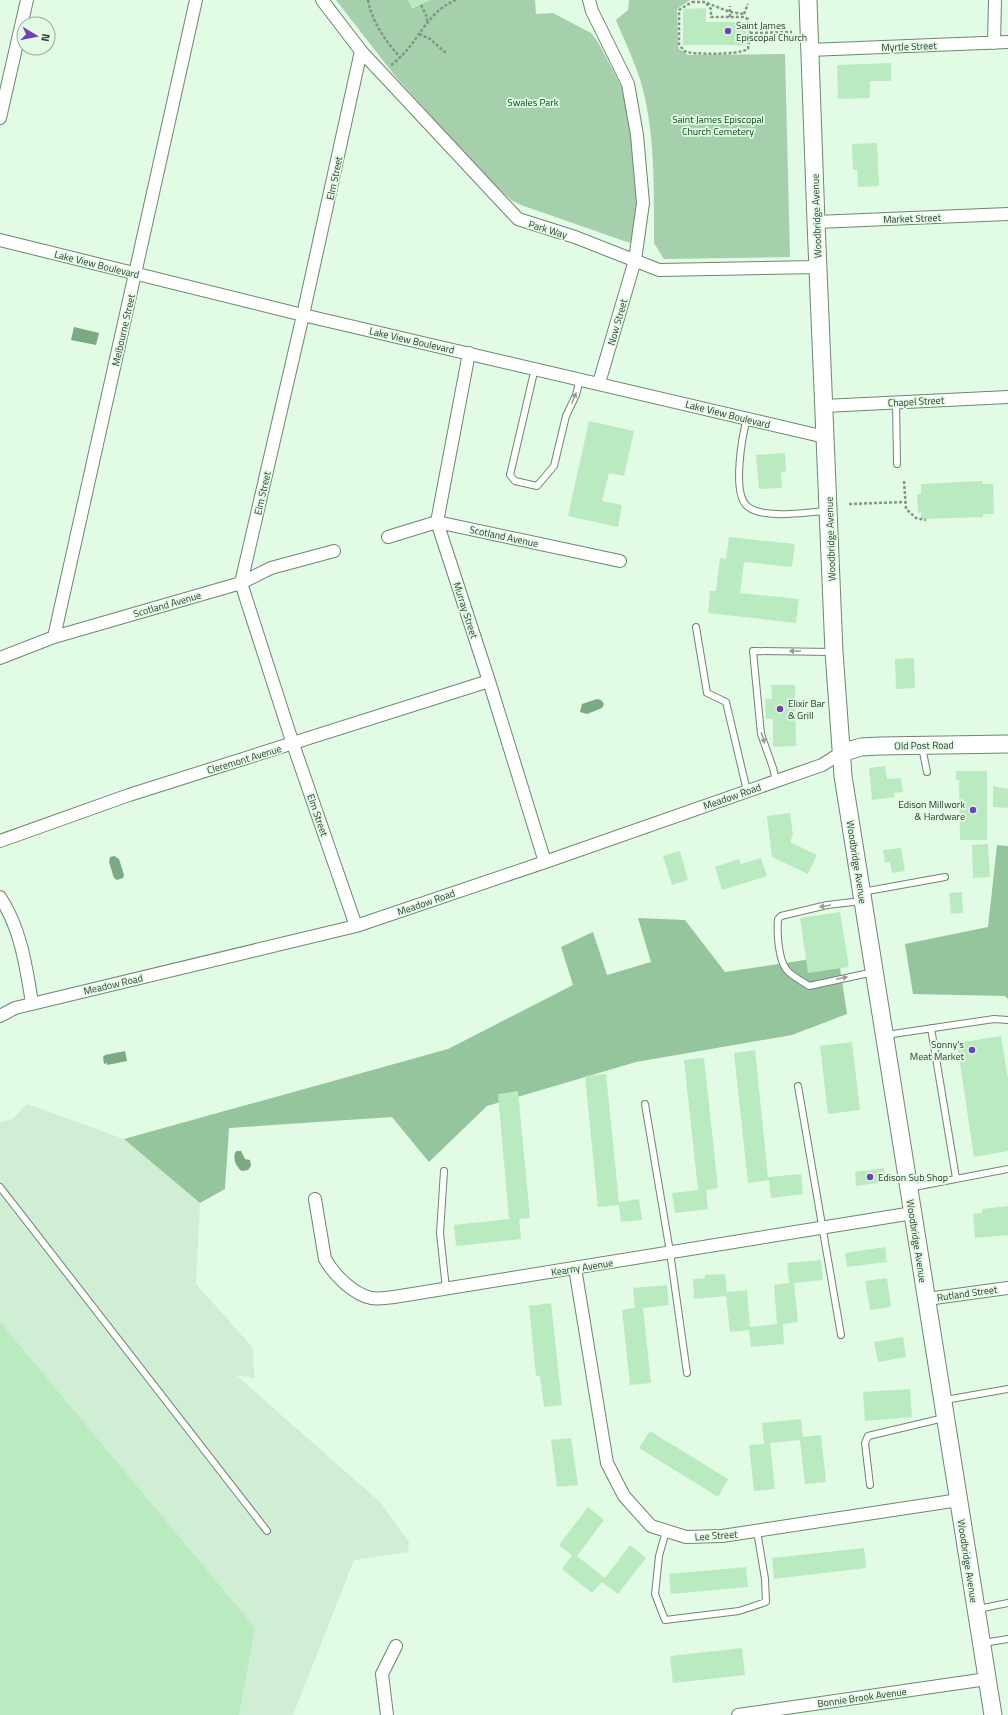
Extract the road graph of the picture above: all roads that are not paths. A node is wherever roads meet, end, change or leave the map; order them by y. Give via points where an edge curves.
1 (27, 0) edge
2 (196, 0) edge
3 (322, 0) edge
4 (589, 0) edge
5 (808, 0) edge
6 (995, 0) edge
7 (1008, 42) edge
8 (994, 43) junction
9 (809, 50) junction
10 (361, 51) junction
11 (0, 118) edge
12 (1008, 214) edge
13 (816, 222) junction
14 (0, 240) edge
15 (635, 260) junction
16 (818, 267) junction
17 (136, 273) junction
18 (303, 315) junction
19 (469, 353) junction
20 (534, 368) junction
21 (580, 379) junction
22 (599, 383) junction
23 (1008, 397) edge
24 (896, 402) junction
25 (824, 406) junction
26 (747, 419) junction
27 (825, 438) junction
28 (897, 464) dead end
29 (829, 511) junction
30 (437, 522) junction
31 (388, 537) dead end
32 (334, 551) dead end
33 (620, 560) dead end
34 (241, 583) junction
35 (696, 628) dead end
36 (54, 637) junction
37 (834, 652) junction
38 (0, 658) edge
39 (490, 681) junction
40 (293, 744) junction
41 (1008, 744) edge
42 (922, 745) junction
43 (841, 753) junction
44 (927, 772) dead end
45 (776, 781) junction
46 (747, 791) junction
47 (0, 841) edge
48 (545, 862) junction
49 (945, 877) dead end
50 (862, 896) junction
51 (0, 898) edge
52 (356, 926) junction
53 (875, 972) junction
54 (32, 1003) junction
55 (0, 1016) edge
56 (1008, 1020) edge
57 (931, 1028) junction
58 (885, 1035) junction
59 (798, 1086) dead end
60 (646, 1104) dead end
61 (1008, 1169) edge
62 (444, 1171) dead end
63 (956, 1178) junction
64 (0, 1187) edge
65 (909, 1188) junction
66 (315, 1199) dead end
67 (913, 1213) junction
68 (824, 1228) junction
69 (670, 1252) junction
70 (575, 1268) junction
71 (1008, 1288) edge
72 (446, 1289) junction
73 (926, 1299) junction
74 (841, 1335) dead end
75 (687, 1373) dead end
76 (1008, 1389) edge
77 (943, 1400) junction
78 (946, 1418) junction
79 (870, 1485) dead end
80 (959, 1500) junction
81 (666, 1531) junction
82 (757, 1531) junction
83 (267, 1532) dead end
84 (1008, 1603) edge
85 (976, 1610) junction
86 (1008, 1639) edge
87 (981, 1643) junction
88 (396, 1646) dead end
89 (987, 1679) junction
90 (388, 1715) edge
91 (738, 1715) edge
92 (993, 1715) edge

1 - 11 street
2 - 17 street, Melbourne Street
3 - 10 street, Park Way
4 - 15 street, Now Street via 628,84 637,135 643,203
5 - 9 main road, Woodbridge Avenue
6 - 8 street
7 - 8 street, Myrtle Street
8 - 9 street, Myrtle Street
9 - 13 main road, Woodbridge Avenue
10 - 15 street, Park Way via 518,220 575,237
10 - 18 street, Elm Street
12 - 13 street, Market Street
13 - 16 main road, Woodbridge Avenue
14 - 17 street, Lake View Boulevard
15 - 16 street, Park Way via 659,270
15 - 22 street, Now Street
16 - 25 main road, Woodbridge Avenue
17 - 18 street, Lake View Boulevard
17 - 36 street, Melbourne Street
18 - 19 street, Lake View Boulevard
18 - 34 street, Elm Street
19 - 20 street, Lake View Boulevard
19 - 30 street, Murray Street
20 - 21 street, Lake View Boulevard
20 -> 21 lane via 510,476 515,481 537,486 554,466 566,416 576,396
21 - 22 street, Lake View Boulevard
22 - 26 street, Lake View Boulevard
23 - 24 street, Chapel Street
24 - 25 street, Chapel Street
24 - 28 lane
25 - 27 main road, Woodbridge Avenue
26 - 27 street, Lake View Boulevard
26 - 29 lane via 740,454 739,476 741,494 746,505 770,513
27 - 29 main road, Woodbridge Avenue
29 - 37 main road, Woodbridge Avenue
30 - 31 street, Scotland Avenue
30 - 33 street, Scotland Avenue
30 - 39 street, Murray Street
32 - 34 street, Scotland Avenue via 271,568
34 - 36 street, Scotland Avenue
34 - 40 street, Elm Street
35 - 46 lane via 707,693 726,702
36 - 38 street, Scotland Avenue
37 - 43 main road, Woodbridge Avenue
37 -> 45 lane via 753,651 761,734 774,768
39 - 40 street, Cleremont Avenue
39 - 48 street, Murray Street
40 - 47 street, Cleremont Avenue via 129,796
40 - 52 street, Elm Street
41 - 42 main road, Old Post Road
42 - 43 main road, Old Post Road via 860,747
42 - 44 lane
43 - 45 street, Meadow Road via 822,765
43 - 50 main road, Woodbridge Avenue
45 - 46 street, Meadow Road
46 - 48 street, Meadow Road
48 - 52 street, Meadow Road
49 - 50 lane
50 - 53 main road, Woodbridge Avenue
50 -> 53 lane via 781,916 778,919 777,933 785,968 809,986
51 - 54 street via 22,946
52 - 54 street, Meadow Road
53 - 58 main road, Woodbridge Avenue
54 - 55 street, Meadow Road
56 - 57 lane via 994,1018
57 - 58 lane
57 - 63 lane
58 - 65 main road, Woodbridge Avenue
59 - 68 lane
60 - 69 lane
61 - 63 lane
62 - 72 lane via 440,1233
63 - 65 lane
64 - 83 lane
65 - 67 main road, Woodbridge Avenue
66 - 72 street, Kearny Avenue via 330,1268 364,1296 394,1297
67 - 68 street, Kearny Avenue
67 - 73 main road, Woodbridge Avenue
68 - 69 street, Kearny Avenue
68 - 74 lane
69 - 70 street, Kearny Avenue
69 - 75 lane
70 - 72 street, Kearny Avenue
70 - 81 street, Lee Street via 607,1463 624,1496 651,1526
71 - 73 street, Rutland Street
73 - 77 main road, Woodbridge Avenue
76 - 77 lane
77 - 78 main road, Woodbridge Avenue
78 - 79 lane via 868,1436 865,1443
78 - 80 main road, Woodbridge Avenue
80 - 82 street, Lee Street
80 - 85 main road, Woodbridge Avenue
81 - 82 street, Lee Street via 686,1537 722,1536
81 - 82 lane via 659,1556 655,1594 665,1620 738,1610 766,1602
84 - 85 lane
85 - 87 main road, Woodbridge Avenue
86 - 87 lane
87 - 89 main road, Woodbridge Avenue
88 - 90 street via 382,1674
89 - 91 street, Bonnie Brook Avenue
89 - 92 main road, Woodbridge Avenue

